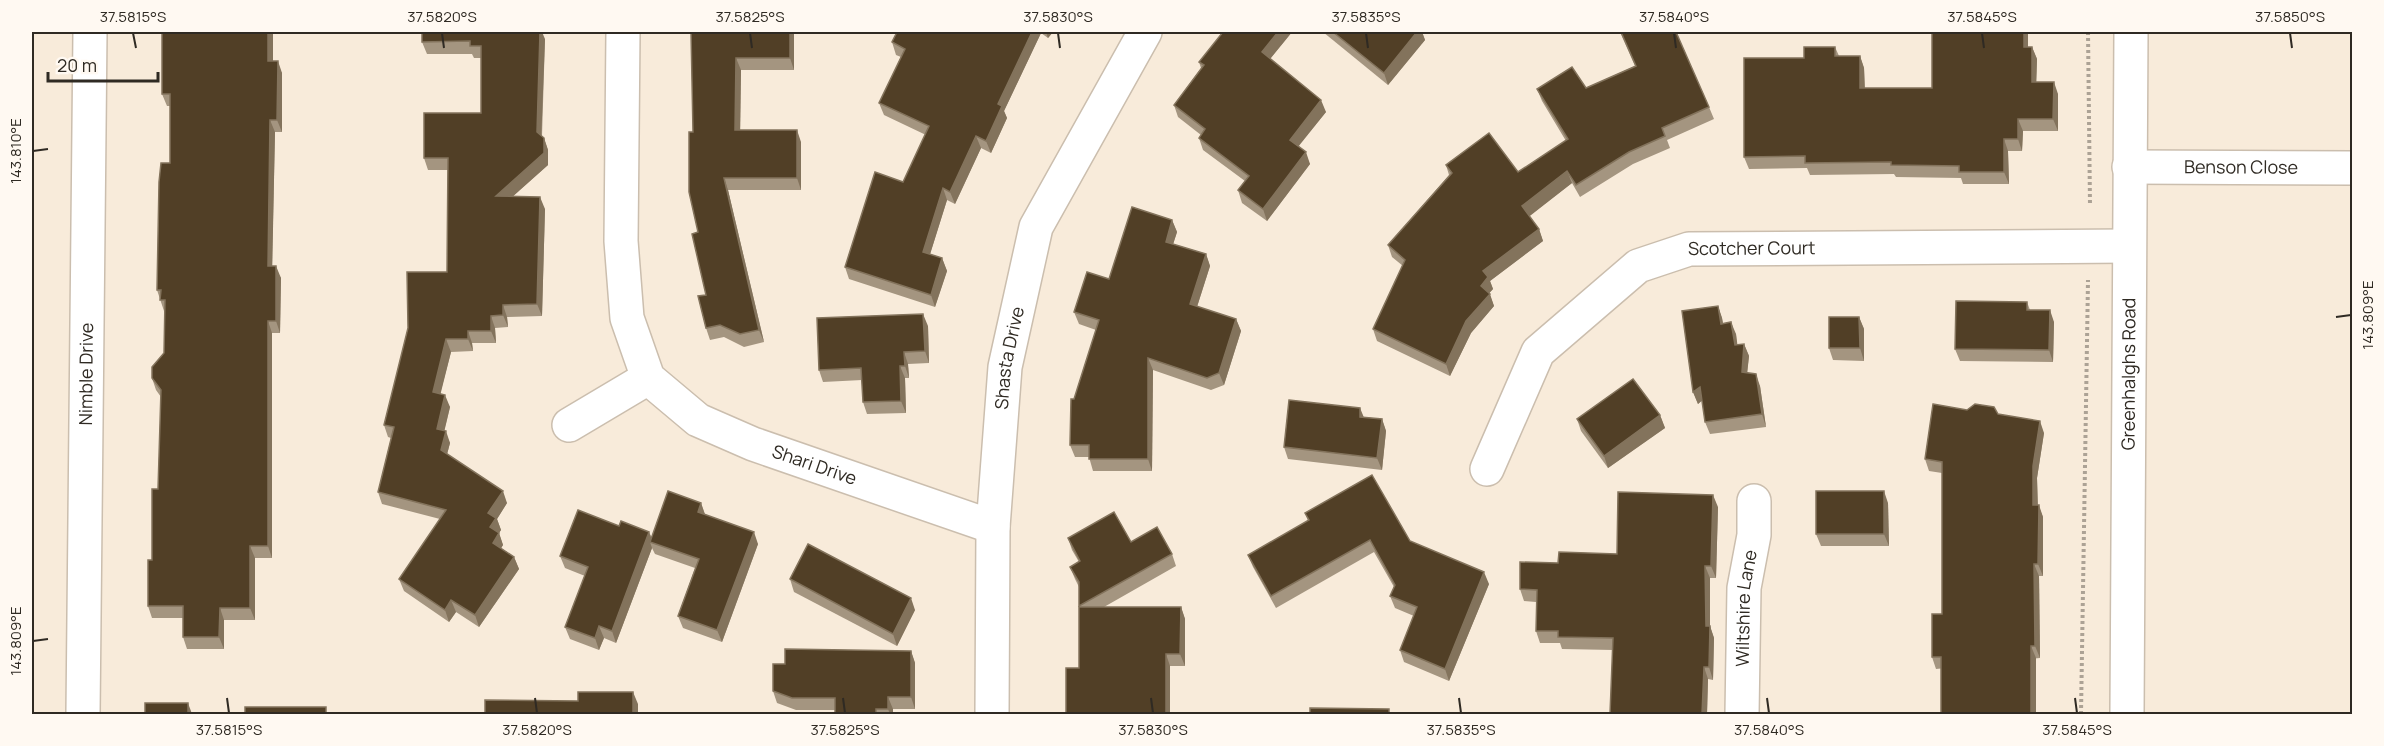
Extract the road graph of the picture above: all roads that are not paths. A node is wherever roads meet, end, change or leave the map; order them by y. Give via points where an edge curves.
1 (90, 32) edge
2 (623, 32) edge
3 (1145, 32) edge
4 (2130, 32) edge
5 (2129, 167) junction
6 (2352, 168) edge
7 (2129, 246) junction
8 (648, 378) junction
9 (569, 425) dead end
10 (1487, 469) dead end
11 (1754, 501) dead end
12 (993, 527) junction
13 (83, 714) edge
14 (992, 714) edge
15 (1742, 714) edge
16 (2127, 714) edge

1 - 13 street, Nimble Drive
2 - 8 street via 622,252 627,318
3 - 12 street, Shasta Drive via 1036,227 1005,367
4 - 5 street, Greenhalghs Road
5 - 6 street, Benson Close
5 - 7 street, Greenhalghs Road
7 - 10 street, Scotcher Court via 1689,249 1638,266 1538,352
7 - 16 street, Greenhalghs Road
8 - 9 street
8 - 12 street, Shari Drive via 698,420 753,444
11 - 15 street, Wiltshire Lane via 1754,535 1744,588
12 - 14 street, Shasta Drive

